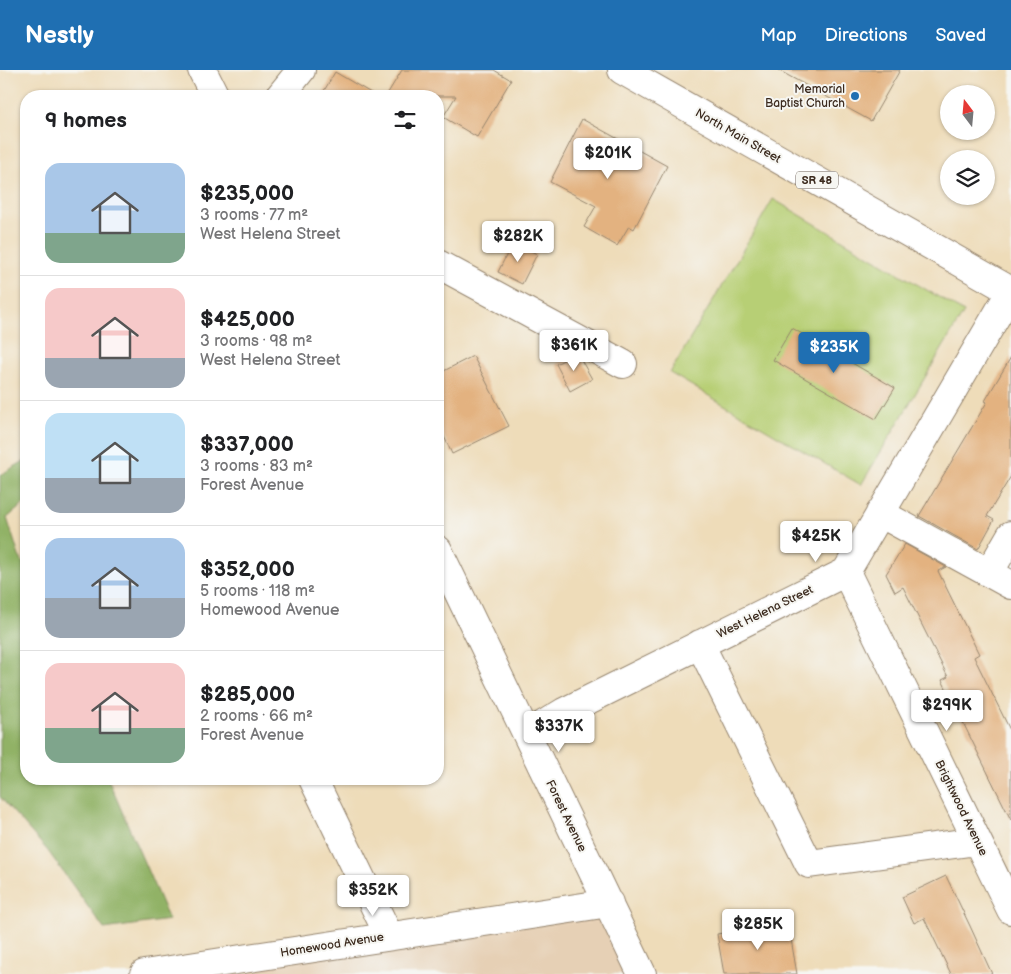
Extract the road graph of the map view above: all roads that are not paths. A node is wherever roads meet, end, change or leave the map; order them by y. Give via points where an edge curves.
1 (202, 70) edge
2 (301, 70) edge
3 (638, 74) edge
4 (212, 90) edge
5 (285, 90) edge
6 (444, 267) edge
7 (1011, 291) edge
8 (623, 364) dead end
9 (880, 514) junction
10 (1011, 535) edge
11 (444, 562) edge
12 (846, 572) junction
13 (1000, 579) edge
14 (700, 644) junction
15 (528, 734) junction
16 (316, 785) edge
17 (977, 841) junction
18 (609, 903) junction
19 (1011, 910) edge
20 (388, 936) junction
21 (183, 971) edge
22 (144, 974) edge
23 (642, 974) edge

1 - 4 street
2 - 5 street
3 - 7 street, North Main Street / SR 48
6 - 8 street
7 - 9 street
9 - 12 street
9 - 13 street
10 - 13 street
11 - 15 street, Forest Avenue
12 - 14 street, West Helena Street
12 - 17 street, Brightwood Avenue
14 - 15 street, West Helena Street via 564,712
14 - 17 street via 809,864
15 - 18 street, Forest Avenue
16 - 20 street
17 - 19 street, Brightwood Avenue
18 - 20 street, Homewood Avenue
18 - 23 street, Forest Avenue
20 - 21 street, Homewood Avenue
21 - 22 street, Homewood Avenue

